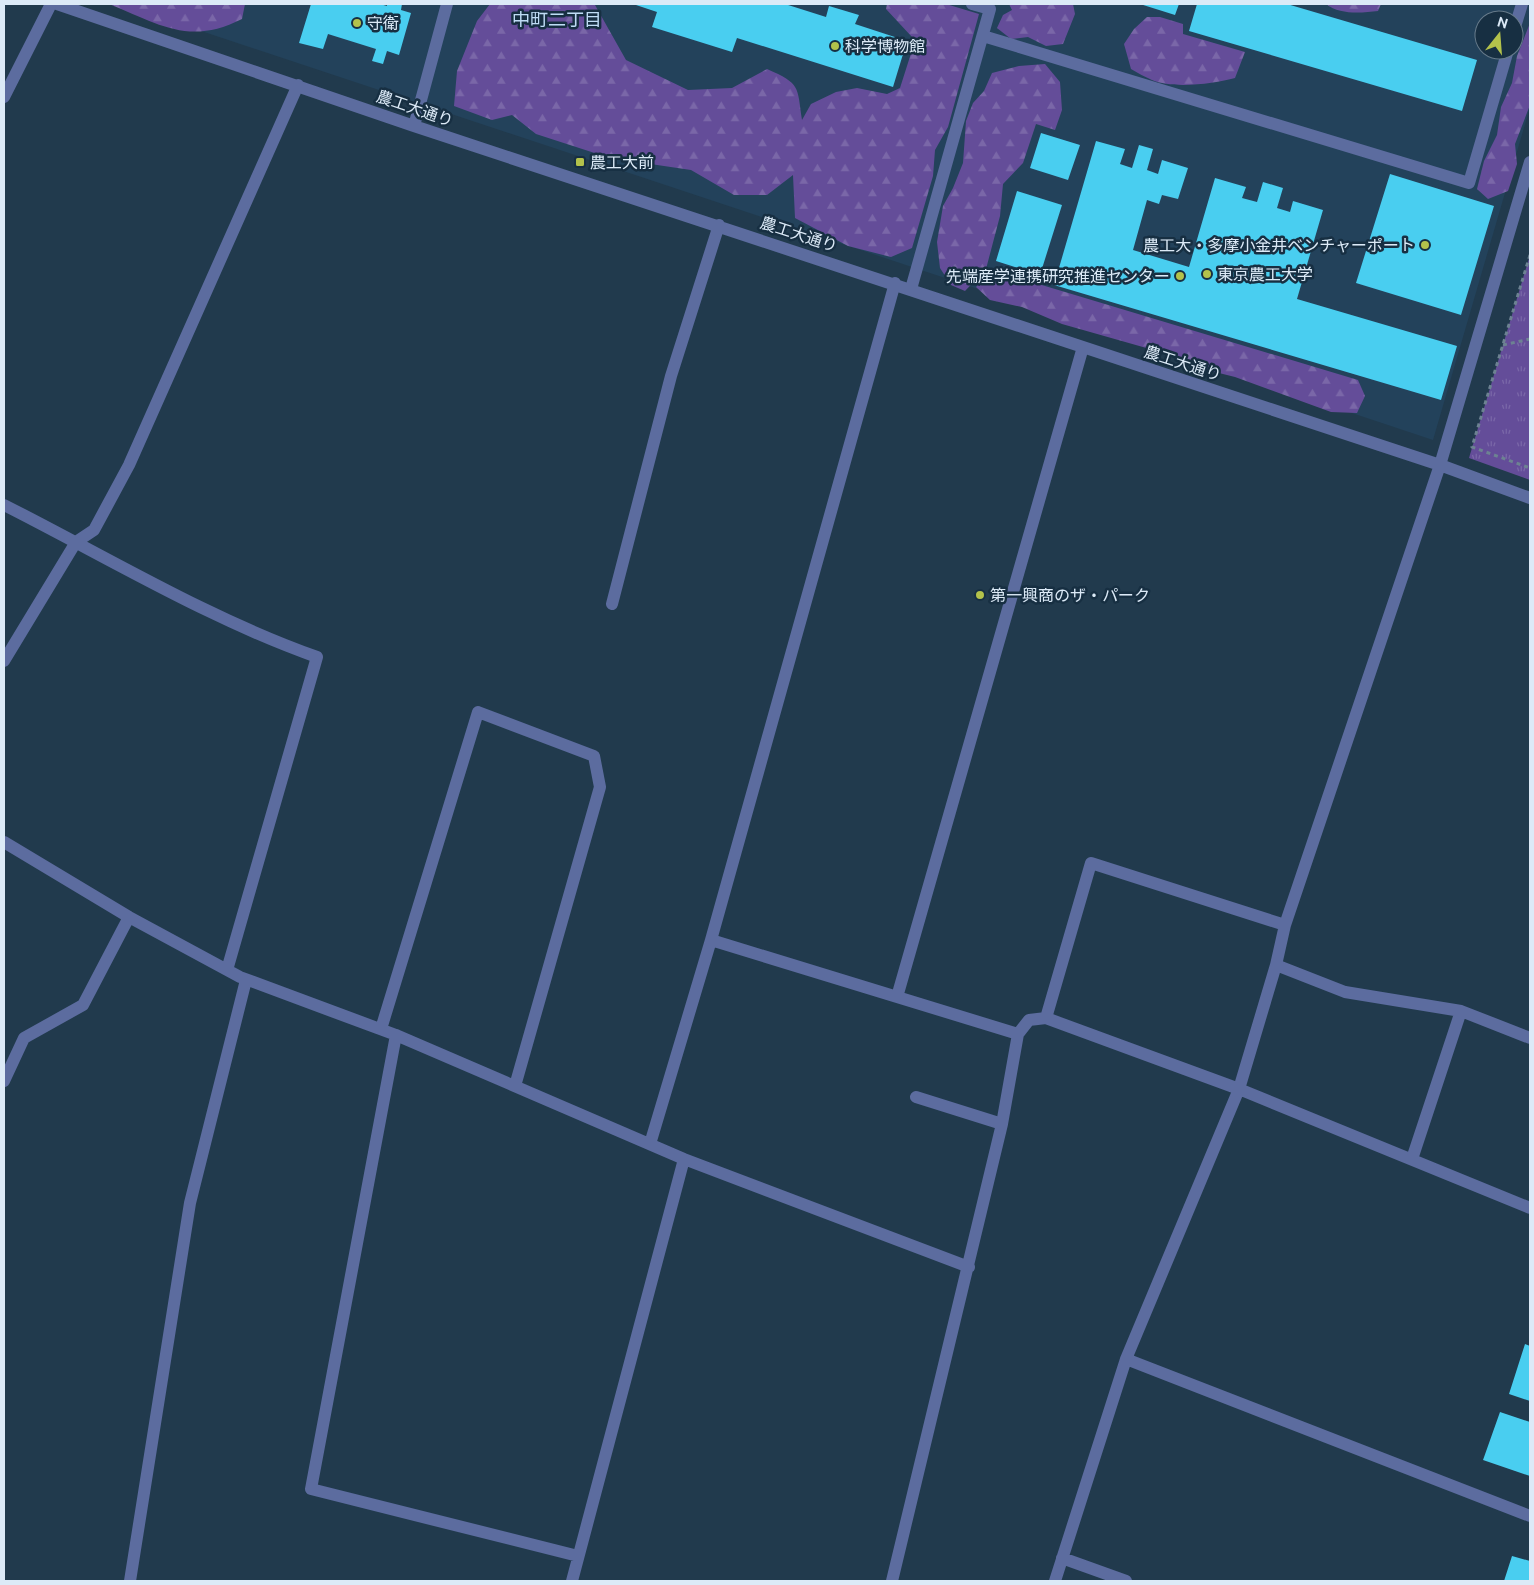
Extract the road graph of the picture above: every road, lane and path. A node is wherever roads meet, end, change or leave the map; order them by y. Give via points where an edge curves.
1 (51, 4) edge
2 (58, 4) edge
3 (447, 4) edge
4 (972, 4) edge
5 (982, 36) junction
6 (1505, 60) edge
7 (298, 85) junction
8 (4, 97) edge
9 (414, 126) junction
10 (1530, 162) edge
11 (719, 225) junction
12 (1530, 254) edge
13 (895, 283) junction
14 (911, 289) junction
15 (1530, 338) edge
16 (1503, 346) junction
17 (1083, 347) junction
18 (1440, 465) junction
19 (1530, 468) edge
20 (1530, 498) edge
21 (4, 505) edge
22 (76, 542) junction
23 (612, 604) dead end
24 (4, 661) edge
25 (4, 842) edge
26 (129, 917) junction
27 (1285, 926) junction
28 (711, 940) junction
29 (1276, 965) junction
30 (227, 970) junction
31 (246, 980) junction
32 (897, 997) junction
33 (1461, 1011) junction
34 (1046, 1018) junction
35 (381, 1029) junction
36 (1018, 1034) junction
37 (396, 1035) junction
38 (1530, 1038) edge
39 (4, 1081) edge
40 (515, 1086) junction
41 (1239, 1089) junction
42 (916, 1097) dead end
43 (1002, 1124) junction
44 (650, 1144) junction
45 (1412, 1159) junction
46 (684, 1160) junction
47 (1530, 1208) edge
48 (969, 1267) junction
49 (1126, 1359) junction
50 (1530, 1516) edge
51 (578, 1556) junction
52 (1062, 1558) junction
53 (130, 1581) edge
54 (572, 1581) edge
55 (892, 1581) edge
56 (1055, 1581) edge
57 (1126, 1581) edge

1 - 8 street
2 - 7 street, 農工大通り
3 - 9 street
4 - 5 street via 990,9
5 - 6 street via 1469,183
5 - 14 street
7 - 9 street, 農工大通り
7 - 22 street via 129,465 94,530
9 - 11 street, 農工大通り
10 - 18 street
11 - 13 street, 農工大通り
11 - 23 street via 671,376
12 - 16 path
13 - 14 street, 農工大通り
13 - 28 street
14 - 17 street, 農工大通り
15 - 16 path
16 - 19 path via 1472,447
17 - 18 street, 農工大通り
17 - 32 street
18 - 20 street, 農工大通り
18 - 27 street
21 - 22 street
22 - 24 street
22 - 30 street via 191,604 268,640 317,657
25 - 26 street
26 - 30 street
26 - 39 street via 82,1005 24,1038
27 - 29 street
27 - 34 street via 1091,863
28 - 32 street
28 - 44 street
29 - 33 street via 1345,992
29 - 41 street
30 - 31 street
31 - 35 street
31 - 53 street via 190,1202
32 - 36 street
33 - 38 street
33 - 45 street
34 - 36 street via 1029,1020
34 - 41 street
35 - 37 street
35 - 40 street via 478,712 594,756 600,787
36 - 43 street
37 - 40 street
37 - 51 street via 311,1489
40 - 44 street
41 - 45 street
41 - 49 street
42 - 43 street
43 - 48 street
44 - 46 street
45 - 47 street
46 - 48 street
46 - 51 street
48 - 55 street
49 - 50 street
49 - 52 street
51 - 54 street
52 - 56 street
52 - 57 street

